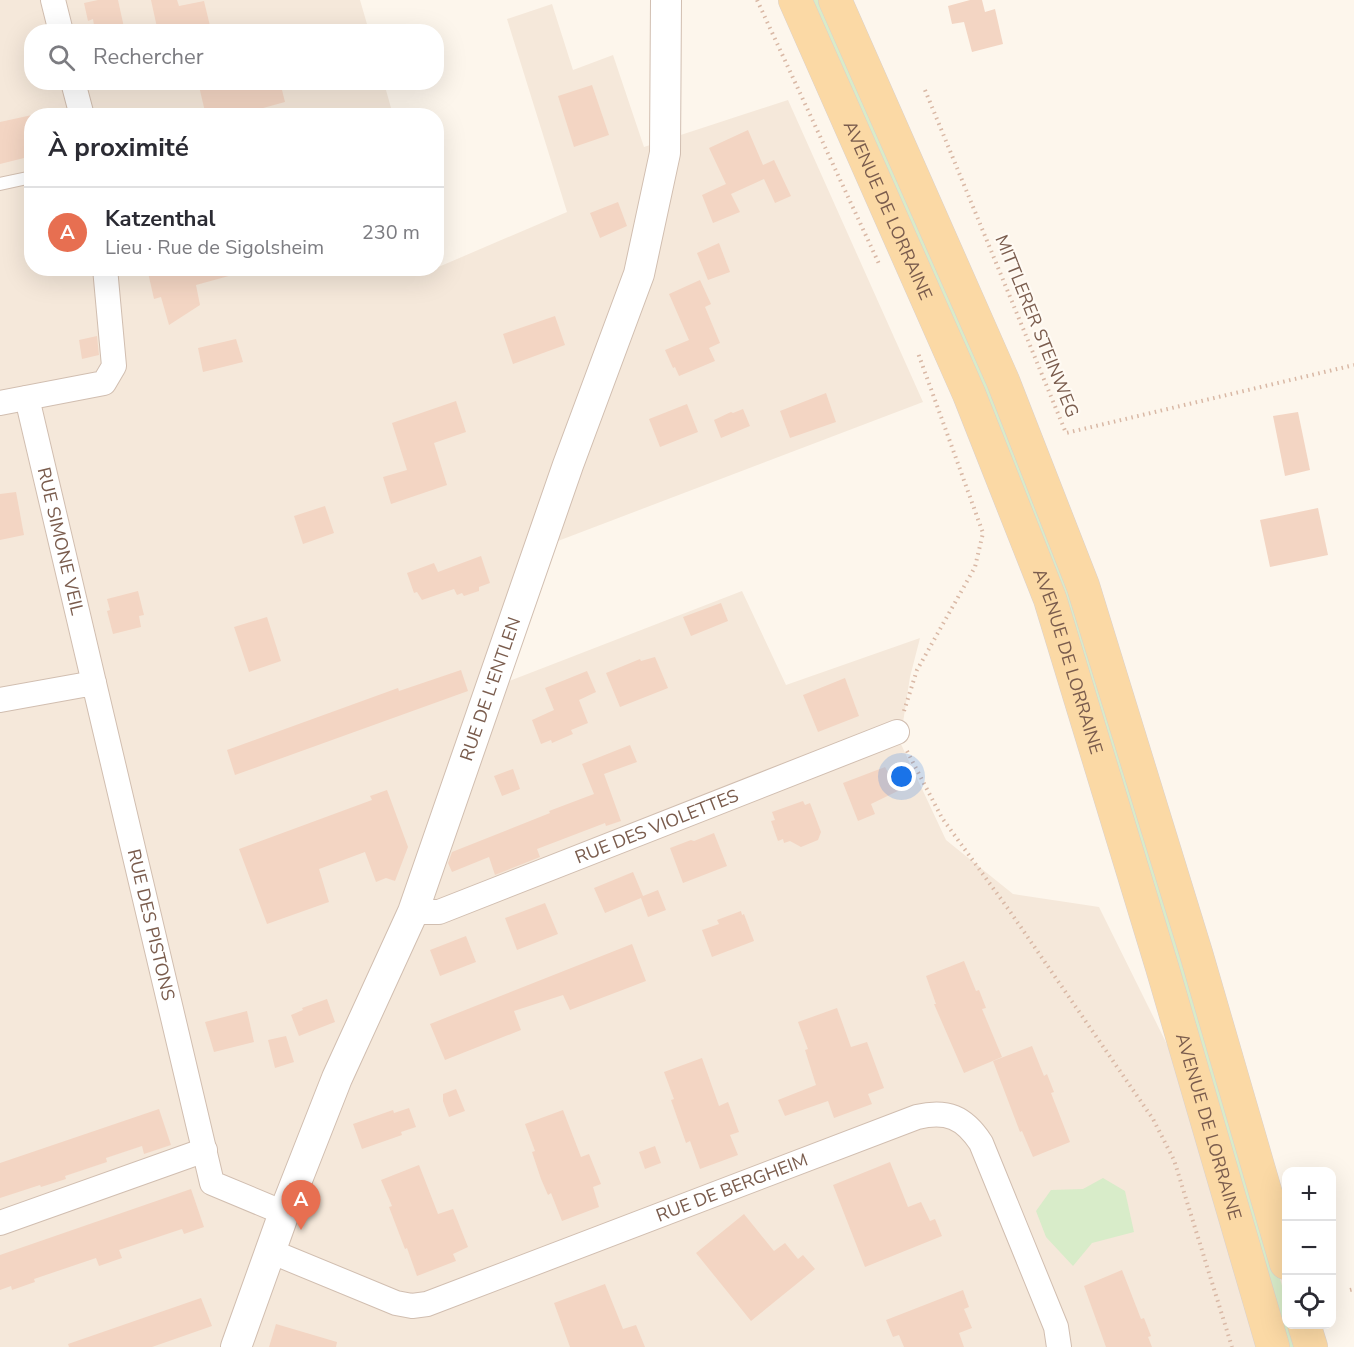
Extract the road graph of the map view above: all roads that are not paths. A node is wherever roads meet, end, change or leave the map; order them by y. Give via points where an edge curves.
1 (53, 0) edge
2 (666, 0) edge
3 (795, 0) edge
4 (835, 0) edge
5 (59, 24) edge
6 (75, 90) edge
7 (80, 108) edge
8 (24, 179) edge
9 (0, 184) edge
10 (106, 276) edge
11 (27, 398) junction
12 (0, 403) edge
13 (94, 683) junction
14 (0, 700) edge
15 (897, 732) road end
16 (413, 912) junction
17 (205, 1150) junction
18 (284, 1213) junction
19 (0, 1223) edge
20 (1282, 1246) edge
21 (270, 1251) junction
22 (1306, 1329) edge
23 (236, 1347) edge
24 (1059, 1347) edge
25 (1273, 1347) edge
26 (1311, 1347) edge

1 - 5 street
2 - 16 street, RUE DE L'ENTLEN via 665,153 639,274 568,465
3 - 25 main road, AVENUE DE LORRAINE via 969,394 1050,599
4 - 20 main road, AVENUE DE LORRAINE via 1003,381 1083,586
6 - 7 street
8 - 9 lane
10 - 11 street via 114,366 104,383
11 - 12 street
11 - 13 street, RUE SIMONE VEIL
13 - 14 street
13 - 17 street, RUE DES PISTONS
15 - 16 street, RUE DES VIOLETTES via 439,912
16 - 18 street, RUE DE L'ENTLEN via 337,1077
17 - 18 street, RUE DES PISTONS via 212,1183
17 - 19 street
18 - 21 street, RUE DE L'ENTLEN
21 - 23 street, RUE DE L'ENTLEN
21 - 24 street, RUE DE BERGHEIM via 396,1303 428,1304 934,1113 972,1128 981,1143 1056,1327
22 - 26 main road

